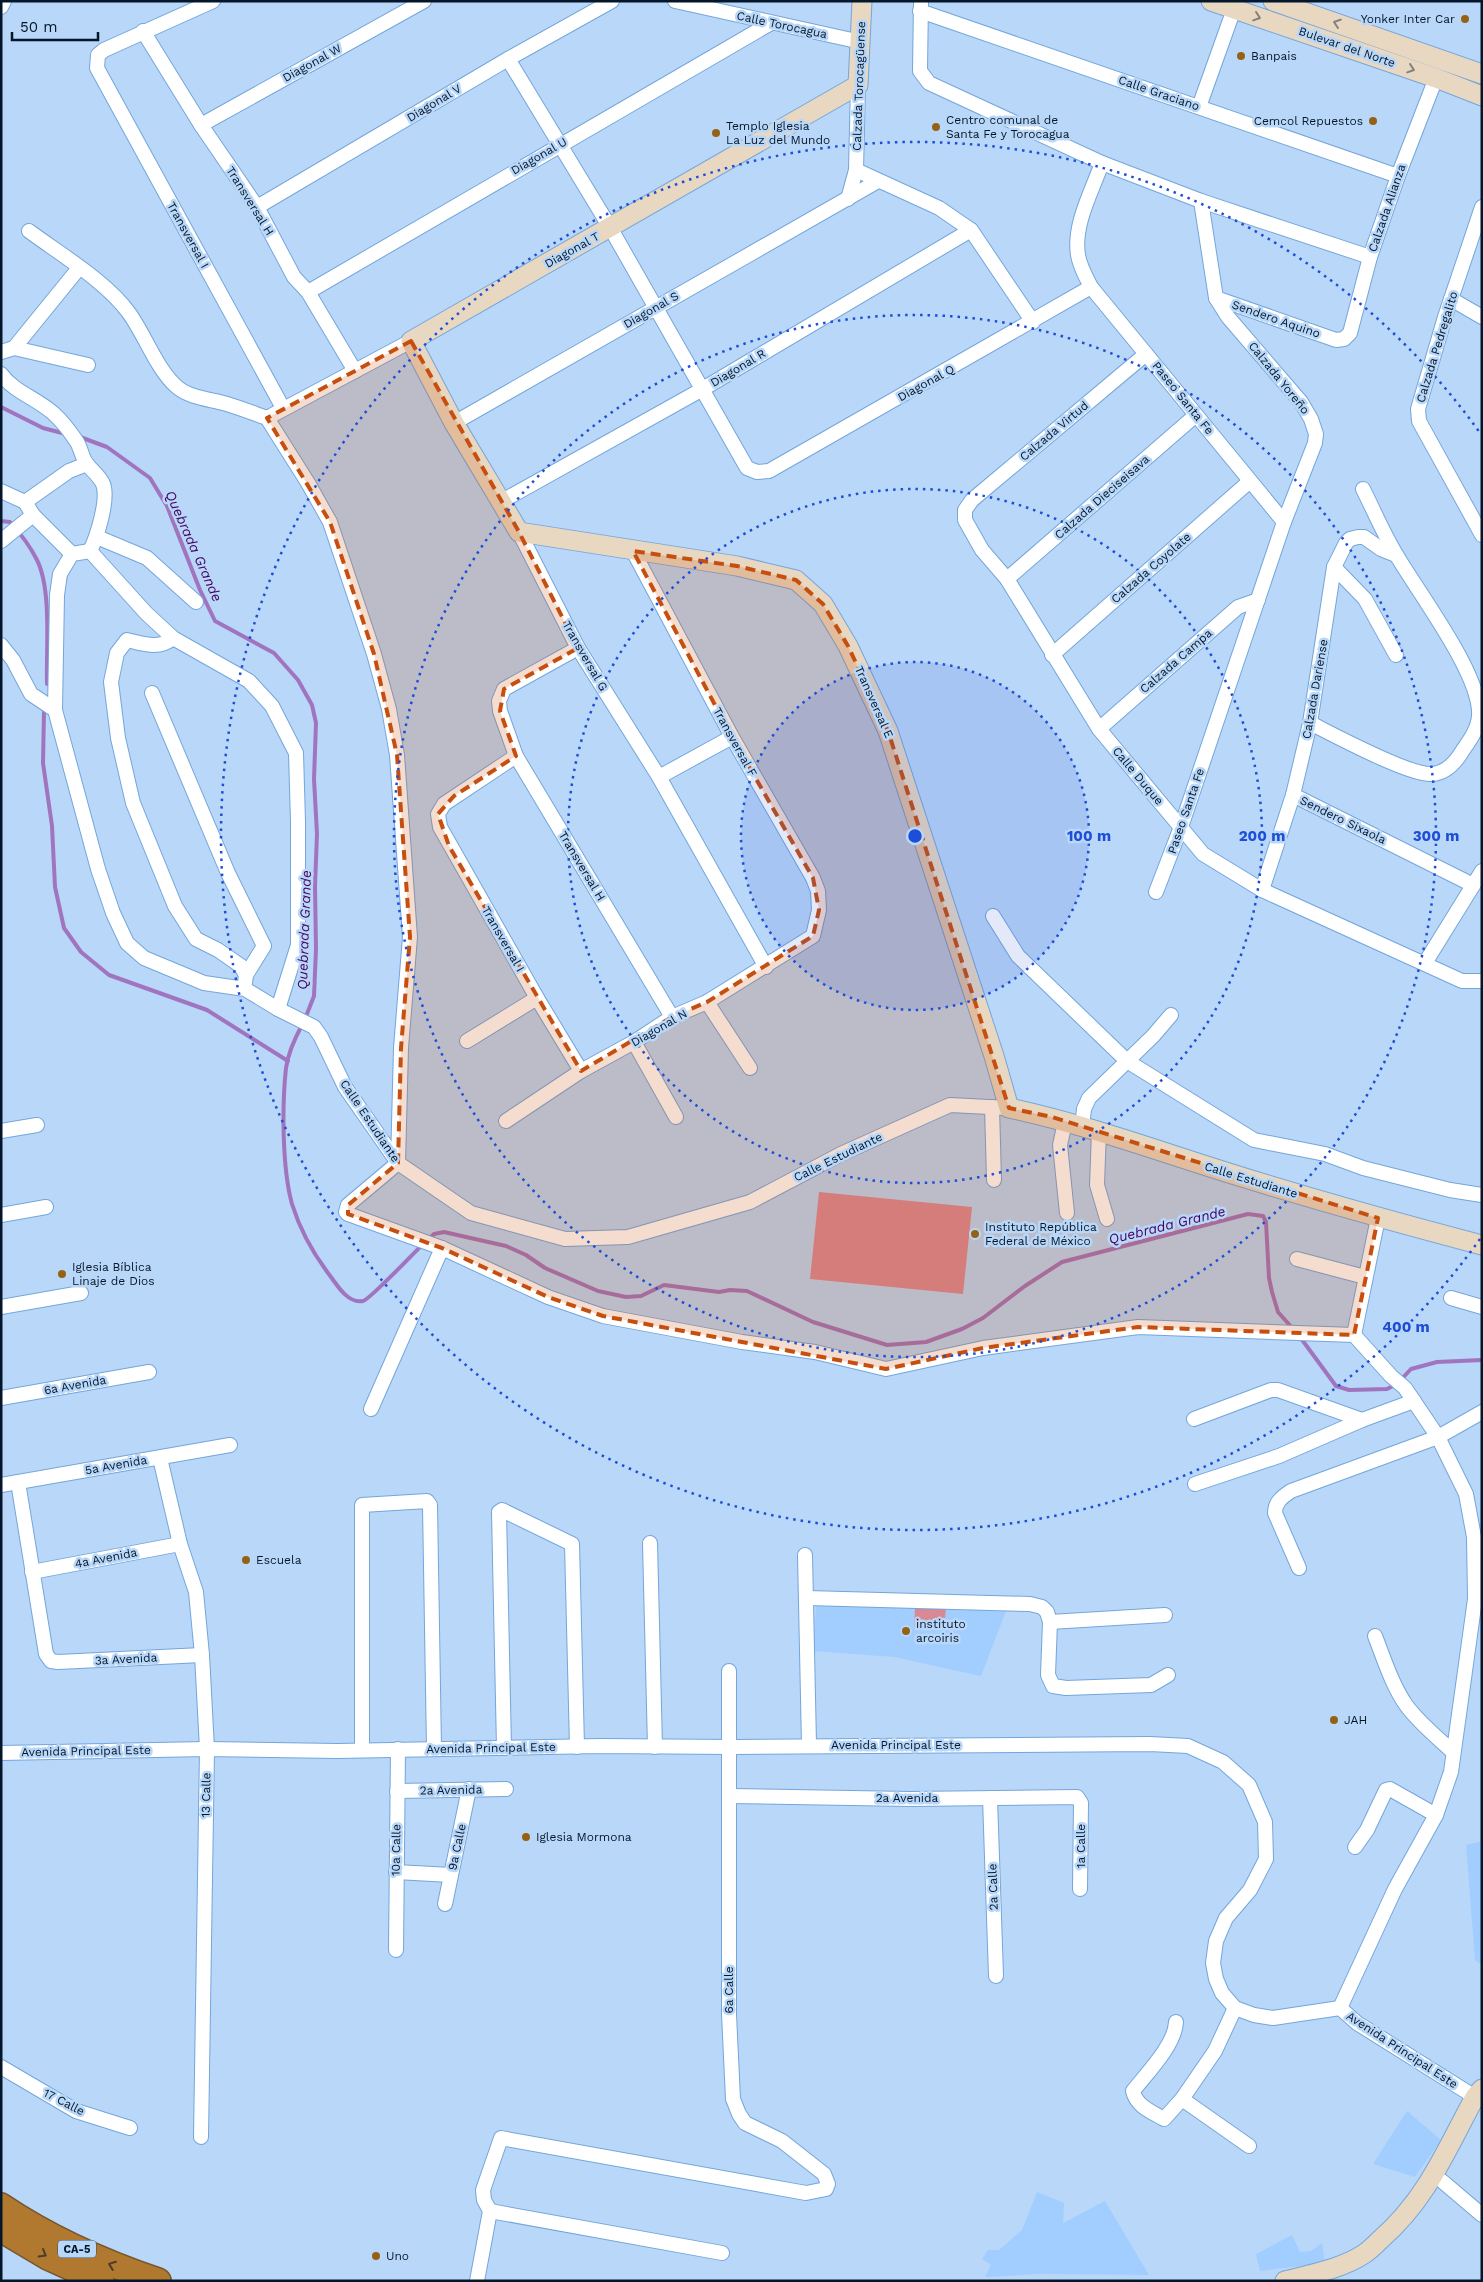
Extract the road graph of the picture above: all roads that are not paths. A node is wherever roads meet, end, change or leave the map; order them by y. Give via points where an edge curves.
1 (4, 1) edge
2 (213, 1) edge
3 (424, 1) edge
4 (612, 1) edge
5 (675, 1) edge
6 (862, 1) edge
7 (1211, 1) edge
8 (1273, 1) edge
9 (713, 6) edge
10 (921, 6) edge
11 (1, 7) edge
12 (1234, 9) junction
13 (770, 22) junction
14 (143, 31) junction
15 (861, 42) junction
16 (508, 59) junction
17 (1482, 74) edge
18 (1436, 78) junction
19 (858, 86) junction
20 (1482, 96) edge
21 (1199, 107) junction
22 (201, 125) junction
23 (560, 144) junction
24 (1102, 163) junction
25 (856, 170) junction
26 (1398, 176) junction
27 (878, 181) junction
28 (848, 199) junction
29 (1201, 201) junction
30 (257, 207) junction
31 (1481, 212) edge
32 (610, 228) junction
33 (971, 230) junction
34 (29, 231) dead end
35 (1370, 257) junction
36 (79, 268) junction
37 (1091, 287) junction
38 (308, 292) junction
39 (1216, 298) junction
40 (1451, 299) junction
41 (655, 307) junction
42 (1482, 317) edge
43 (1033, 322) junction
44 (1344, 339) joint
45 (411, 341) junction
46 (8, 350) edge
47 (1146, 354) junction
48 (88, 365) dead end
49 (356, 371) junction
50 (1, 374) edge
51 (701, 390) junction
52 (283, 408) junction
53 (1196, 415) junction
54 (266, 418) junction
55 (454, 423) junction
56 (86, 464) junction
57 (1250, 481) junction
58 (1363, 489) dead end
59 (1, 491) edge
60 (502, 501) junction
61 (25, 502) junction
62 (965, 510) joint
63 (33, 514) junction
64 (1284, 522) junction
65 (519, 532) junction
66 (1482, 535) edge
67 (97, 537) junction
68 (1, 541) edge
69 (90, 550) junction
70 (633, 550) junction
71 (72, 554) junction
72 (1396, 555) junction
73 (1334, 567) junction
74 (1007, 579) junction
75 (1258, 600) junction
76 (196, 602) dead end
77 (173, 638) junction
78 (1, 645) edge
79 (578, 648) junction
80 (1052, 655) junction
81 (1396, 655) dead end
82 (152, 693) dead end
83 (55, 710) junction
84 (1310, 723) junction
85 (1099, 729) junction
86 (732, 737) junction
87 (516, 756) junction
88 (659, 777) junction
89 (1293, 795) junction
90 (1181, 827) junction
91 (1482, 871) edge
92 (1473, 885) junction
93 (1262, 890) junction
94 (1156, 892) dead end
95 (993, 916) dead end
96 (814, 936) joint
97 (1425, 963) junction
98 (766, 967) junction
99 (246, 975) junction
100 (1482, 981) edge
101 (245, 989) junction
102 (537, 998) junction
103 (707, 1002) junction
104 (278, 1010) junction
105 (1171, 1015) dead end
106 (672, 1017) junction
107 (467, 1041) dead end
108 (634, 1042) junction
109 (1127, 1062) junction
110 (750, 1068) dead end
111 (581, 1071) junction
112 (1000, 1108) junction
113 (676, 1117) dead end
114 (506, 1121) dead end
115 (37, 1126) dead end
116 (1082, 1127) junction
117 (1, 1131) edge
118 (398, 1163) junction
119 (994, 1180) dead end
120 (1482, 1196) edge
121 (46, 1207) dead end
122 (1067, 1213) dead end
123 (1, 1215) edge
124 (1378, 1218) junction
125 (1107, 1219) dead end
126 (1482, 1245) edge
127 (435, 1246) junction
128 (1297, 1259) dead end
129 (1365, 1277) junction
130 (81, 1293) dead end
131 (1451, 1298) dead end
132 (1, 1307) edge
133 (1482, 1307) edge
134 (1354, 1334) junction
135 (149, 1372) dead end
136 (1, 1398) edge
137 (1414, 1401) junction
138 (371, 1409) dead end
139 (1482, 1412) edge
140 (1194, 1418) dead end
141 (1362, 1420) junction
142 (1438, 1437) junction
143 (230, 1446) dead end
144 (160, 1458) junction
145 (18, 1482) junction
146 (1195, 1484) dead end
147 (1, 1485) edge
148 (650, 1543) dead end
149 (180, 1544) junction
150 (805, 1555) dead end
151 (1299, 1568) dead end
152 (32, 1572) junction
153 (807, 1598) junction
154 (1165, 1615) dead end
155 (1050, 1622) junction
156 (1375, 1636) dead end
157 (202, 1655) junction
158 (728, 1671) dead end
159 (1168, 1675) dead end
160 (1, 1742) edge
161 (809, 1745) junction
162 (578, 1746) junction
163 (655, 1747) junction
164 (728, 1747) junction
165 (504, 1748) junction
166 (207, 1749) junction
167 (434, 1749) junction
168 (362, 1750) junction
169 (398, 1750) junction
170 (8, 1752) edge
171 (1453, 1752) junction
172 (469, 1789) junction
173 (506, 1789) dead end
174 (397, 1790) junction
175 (728, 1796) junction
176 (990, 1798) junction
177 (1081, 1803) joint
178 (1436, 1815) junction
179 (1355, 1847) dead end
180 (396, 1872) junction
181 (451, 1875) junction
182 (1080, 1889) dead end
183 (445, 1904) dead end
184 (396, 1950) dead end
185 (996, 1976) dead end
186 (1235, 2008) junction
187 (1340, 2008) junction
188 (1176, 2022) dead end
189 (1, 2067) edge
190 (1479, 2097) edge
191 (1182, 2099) junction
192 (130, 2128) dead end
193 (201, 2137) dead end
194 (1249, 2146) dead end
195 (1442, 2181) junction
196 (1, 2206) edge
197 (490, 2211) junction
198 (1482, 2215) edge
199 (1, 2229) edge
200 (722, 2253) dead end
201 (101, 2281) edge
202 (158, 2281) edge
203 (477, 2281) edge
204 (1285, 2281) edge
205 (1334, 2281) edge

1 - 11 street
2 - 14 street
3 - 22 street, Diagonal W
4 - 16 street, Diagonal V
5 - 9 street, Calle Torocagua
6 - 15 street, Calzada Torocagüense
7 - 12 street, Bulevar del Norte
17 -> 8 street, Bulevar del Norte
9 - 13 street, Calle Torocagua
10 - 21 street, Calle Graciano
10 - 24 street via 920,71 929,83
12 -> 18 street, Bulevar del Norte
12 - 21 street
13 - 15 street, Calle Torocagua
13 - 23 street, Diagonal U
14 - 22 street, Transversal H
14 - 52 street, Transversal I via 98,54 96,68
15 - 19 street, Calzada Torocagüense
16 - 23 street
16 - 30 street, Diagonal V
18 - 20 street, Bulevar del Norte
18 - 26 street, Calzada Alianza
19 - 25 street, Calzada Torocagüense
19 - 32 street, Diagonal T
21 - 26 street, Calle Graciano
22 - 30 street, Transversal H
23 - 32 street
23 - 38 street, Diagonal U
24 - 29 street
24 - 37 street, Paseo Santa Fe via 1077,245 1082,268
25 - 27 street
25 - 28 street
26 - 35 street, Calzada Alianza
27 - 28 street, Diagonal S
27 - 33 street via 939,208
28 - 41 street, Diagonal S
29 - 35 street
29 - 39 street, Sendero Aquino
30 - 38 street, Transversal H via 294,277
31 - 40 street, Calzada Pedregalito
32 - 41 street
32 - 45 street, Diagonal T
33 - 43 street
33 - 51 street, Diagonal R
34 - 36 street
35 - 44 street, Calzada Alianza via 1350,333
36 - 46 street
36 - 54 street via 111,293 128,312 162,370 177,387 192,395
37 - 43 street, Diagonal Q
37 - 47 street, Paseo Santa Fe
38 - 49 street, Transversal H
39 - 44 street, Sendero Aquino via 1336,340
39 - 64 street, Calzada Yoreño via 1228,317 1301,402 1316,434
40 - 42 street
40 - 66 street, Calzada Pedregalito via 1418,409 1419,421
41 - 51 street
41 - 55 street, Diagonal S
43 - 51 street, Diagonal Q via 769,471 757,472 747,468
45 - 49 street, Diagonal T
45 - 55 street, Transversal G
46 - 48 street
47 - 53 street, Paseo Santa Fe
47 - 62 street, Calzada Virtud via 972,500
49 - 52 street, Diagonal T
50 - 56 street via 9,385 54,414 77,442
51 - 60 street, Diagonal R
52 - 54 street, Diagonal T
53 - 57 street, Paseo Santa Fe
53 - 74 street, Calzada Dieciseisava
54 - 118 street via 330,522 374,654 397,754 410,937 401,1048
55 - 60 street, Transversal G
56 - 61 street via 62,476
56 - 67 street via 94,470 104,490
57 - 64 street, Paseo Santa Fe
57 - 80 street, Calzada Coyolate
58 - 72 street
59 - 61 street
60 - 65 street, Transversal G
61 - 63 street
62 - 74 street, Calle Duque via 965,520 982,550
63 - 68 street
63 - 71 street
64 - 75 street, Paseo Santa Fe
65 - 70 street, Transversal E
65 - 79 street, Transversal G
67 - 69 street
67 - 76 street via 147,558
69 - 71 street
69 - 77 street
70 - 86 street, Transversal F
70 - 112 street, Transversal E via 737,566 796,580 823,604 848,646 888,731 994,1056
71 - 83 street via 60,574 57,595
72 - 73 street, Calzada Dariense via 1358,536 1346,543
72 - 84 street via 1467,670 1479,716 1474,734 1448,770 1432,774 1375,755
73 - 81 street via 1366,599
73 - 84 street, Calzada Dariense
74 - 80 street, Calle Duque
75 - 85 street, Calzada Campa via 1238,607
75 - 90 street, Paseo Santa Fe
77 - 99 street via 165,645 127,640 117,653 111,682 118,738 133,803 175,906 196,939 241,966
77 - 104 street via 249,681 272,706 296,753 298,945
78 - 83 street via 31,694
79 - 87 street, Transversal H via 504,689 499,701 500,711
79 - 88 street, Transversal G
80 - 85 street, Calle Duque
82 - 99 street via 228,873 264,946
83 - 101 street via 98,869 127,943 144,958 204,983
84 - 89 street, Calzada Dariense
85 - 90 street, Calle Duque
86 - 88 street
86 - 96 street, Transversal F via 813,878 818,891 819,910
87 - 102 street, Transversal I via 444,804 438,814 440,827
87 - 106 street, Transversal H
88 - 98 street, Transversal G
89 - 92 street, Sendero Sixaola
89 - 93 street, Calzada Dariense
90 - 93 street, Calle Duque via 1203,854
90 - 94 street, Paseo Santa Fe
91 - 92 street
92 - 97 street
93 - 97 street, Calle Duque
95 - 109 street via 1018,956
96 - 98 street, Diagonal N
97 - 100 street, Calle Duque via 1462,981
98 - 103 street, Diagonal N
99 - 101 street
101 - 104 street, Calle Estudiante
102 - 107 street
102 - 111 street, Transversal I
103 - 106 street, Diagonal N
103 - 110 street
104 - 118 street, Calle Estudiante via 314,1027 345,1087
105 - 109 street
106 - 108 street, Diagonal N
108 - 111 street, Diagonal N
108 - 113 street
109 - 116 street via 1089,1098 1084,1108
109 - 120 street via 1254,1140 1325,1154 1381,1172
111 - 114 street, Diagonal N
112 - 116 street, Calle Estudiante
112 - 118 street, Calle Estudiante via 950,1105 841,1154 750,1202 628,1237 565,1239 471,1213
112 - 119 street
115 - 117 street
116 - 122 street via 1060,1146
116 - 124 street, Calle Estudiante
116 - 125 street
118 - 127 street via 348,1205 346,1212
121 - 123 street
124 - 126 street, Calle Estudiante
124 - 129 street
127 - 134 street via 548,1296 603,1316 815,1352 886,1369 1006,1344 1138,1327
127 - 138 street
128 - 129 street
129 - 134 street
130 - 132 street
131 - 133 street
134 - 137 street
135 - 136 street, 6a Avenida
137 - 141 street
137 - 142 street
139 - 142 street
140 - 141 street via 1278,1390
141 - 146 street via 1279,1456
142 - 151 street via 1291,1491 1279,1500 1275,1513
142 - 171 street via 1466,1494 1474,1537 1475,1599
143 - 144 street, 5a Avenida
144 - 145 street, 5a Avenida
144 - 149 street, 13 Calle
145 - 147 street, 5a Avenida
145 - 152 street
148 - 163 street
149 - 152 street, 4a Avenida
149 - 157 street, 13 Calle via 196,1592
150 - 153 street
152 - 157 street, 3a Avenida via 46,1654 51,1660
153 - 155 street via 1030,1604 1042,1607
153 - 161 street
154 - 155 street
155 - 159 street via 1048,1674 1053,1686 1151,1685
156 - 171 street via 1405,1704
157 - 166 street, 13 Calle
158 - 164 street, 6a Calle
160 - 170 street
161 - 164 street, Avenida Principal Este
161 - 186 street, Avenida Principal Este via 1150,1744 1188,1746 1222,1762 1249,1785 1265,1822 1266,1859 1250,1890 1226,1918 1216,1941 1212,1963 1222,1993
162 - 163 street, Avenida Principal Este
162 - 165 street, Avenida Principal Este
162 - 165 street via 572,1544 502,1510 499,1512
163 - 164 street, Avenida Principal Este
164 - 175 street, 6a Calle
165 - 167 street, Avenida Principal Este
166 - 168 street, Avenida Principal Este
166 - 170 street, Avenida Principal Este
166 - 193 street, 13 Calle
167 - 168 street via 430,1505 427,1501 362,1505
167 - 169 street, Avenida Principal Este
168 - 169 street, Avenida Principal Este
169 - 174 street, 10a Calle
171 - 178 street via 1451,1772
172 - 173 street, 2a Avenida
172 - 174 street, 2a Avenida
172 - 181 street, 9a Calle
174 - 180 street, 10a Calle
175 - 176 street, 2a Avenida
175 - 197 street, 6a Calle via 729,2014 733,2099 738,2114 746,2123 782,2142 824,2174 828,2184 826,2189 806,2192 501,2138 483,2190
176 - 177 street, 2a Avenida via 1077,1797
176 - 185 street, 2a Calle
177 - 182 street, 1a Calle
178 - 179 street via 1390,1789 1386,1790 1368,1830
178 - 187 street via 1395,1889
180 - 181 street
180 - 184 street, 10a Calle
181 - 183 street, 9a Calle
186 - 187 street, Avenida Principal Este via 1273,2018
186 - 191 street via 1215,2051
187 - 190 street, Avenida Principal Este via 1357,2023
188 - 191 street via 1176,2031 1170,2041 1133,2092 1134,2098 1144,2108 1164,2119
189 - 192 street, 17 Calle via 76,2111
190 - 195 street
190 - 204 street via 1434,2177 1412,2209 1392,2230 1364,2254 1328,2270
191 - 194 street
195 - 198 street
195 - 205 street via 1421,2213 1398,2236 1369,2262
202 -> 196 highway, CA-5 via 63,2243
197 - 200 street
197 - 203 street
199 -> 201 highway, CA-5 via 48,2258

